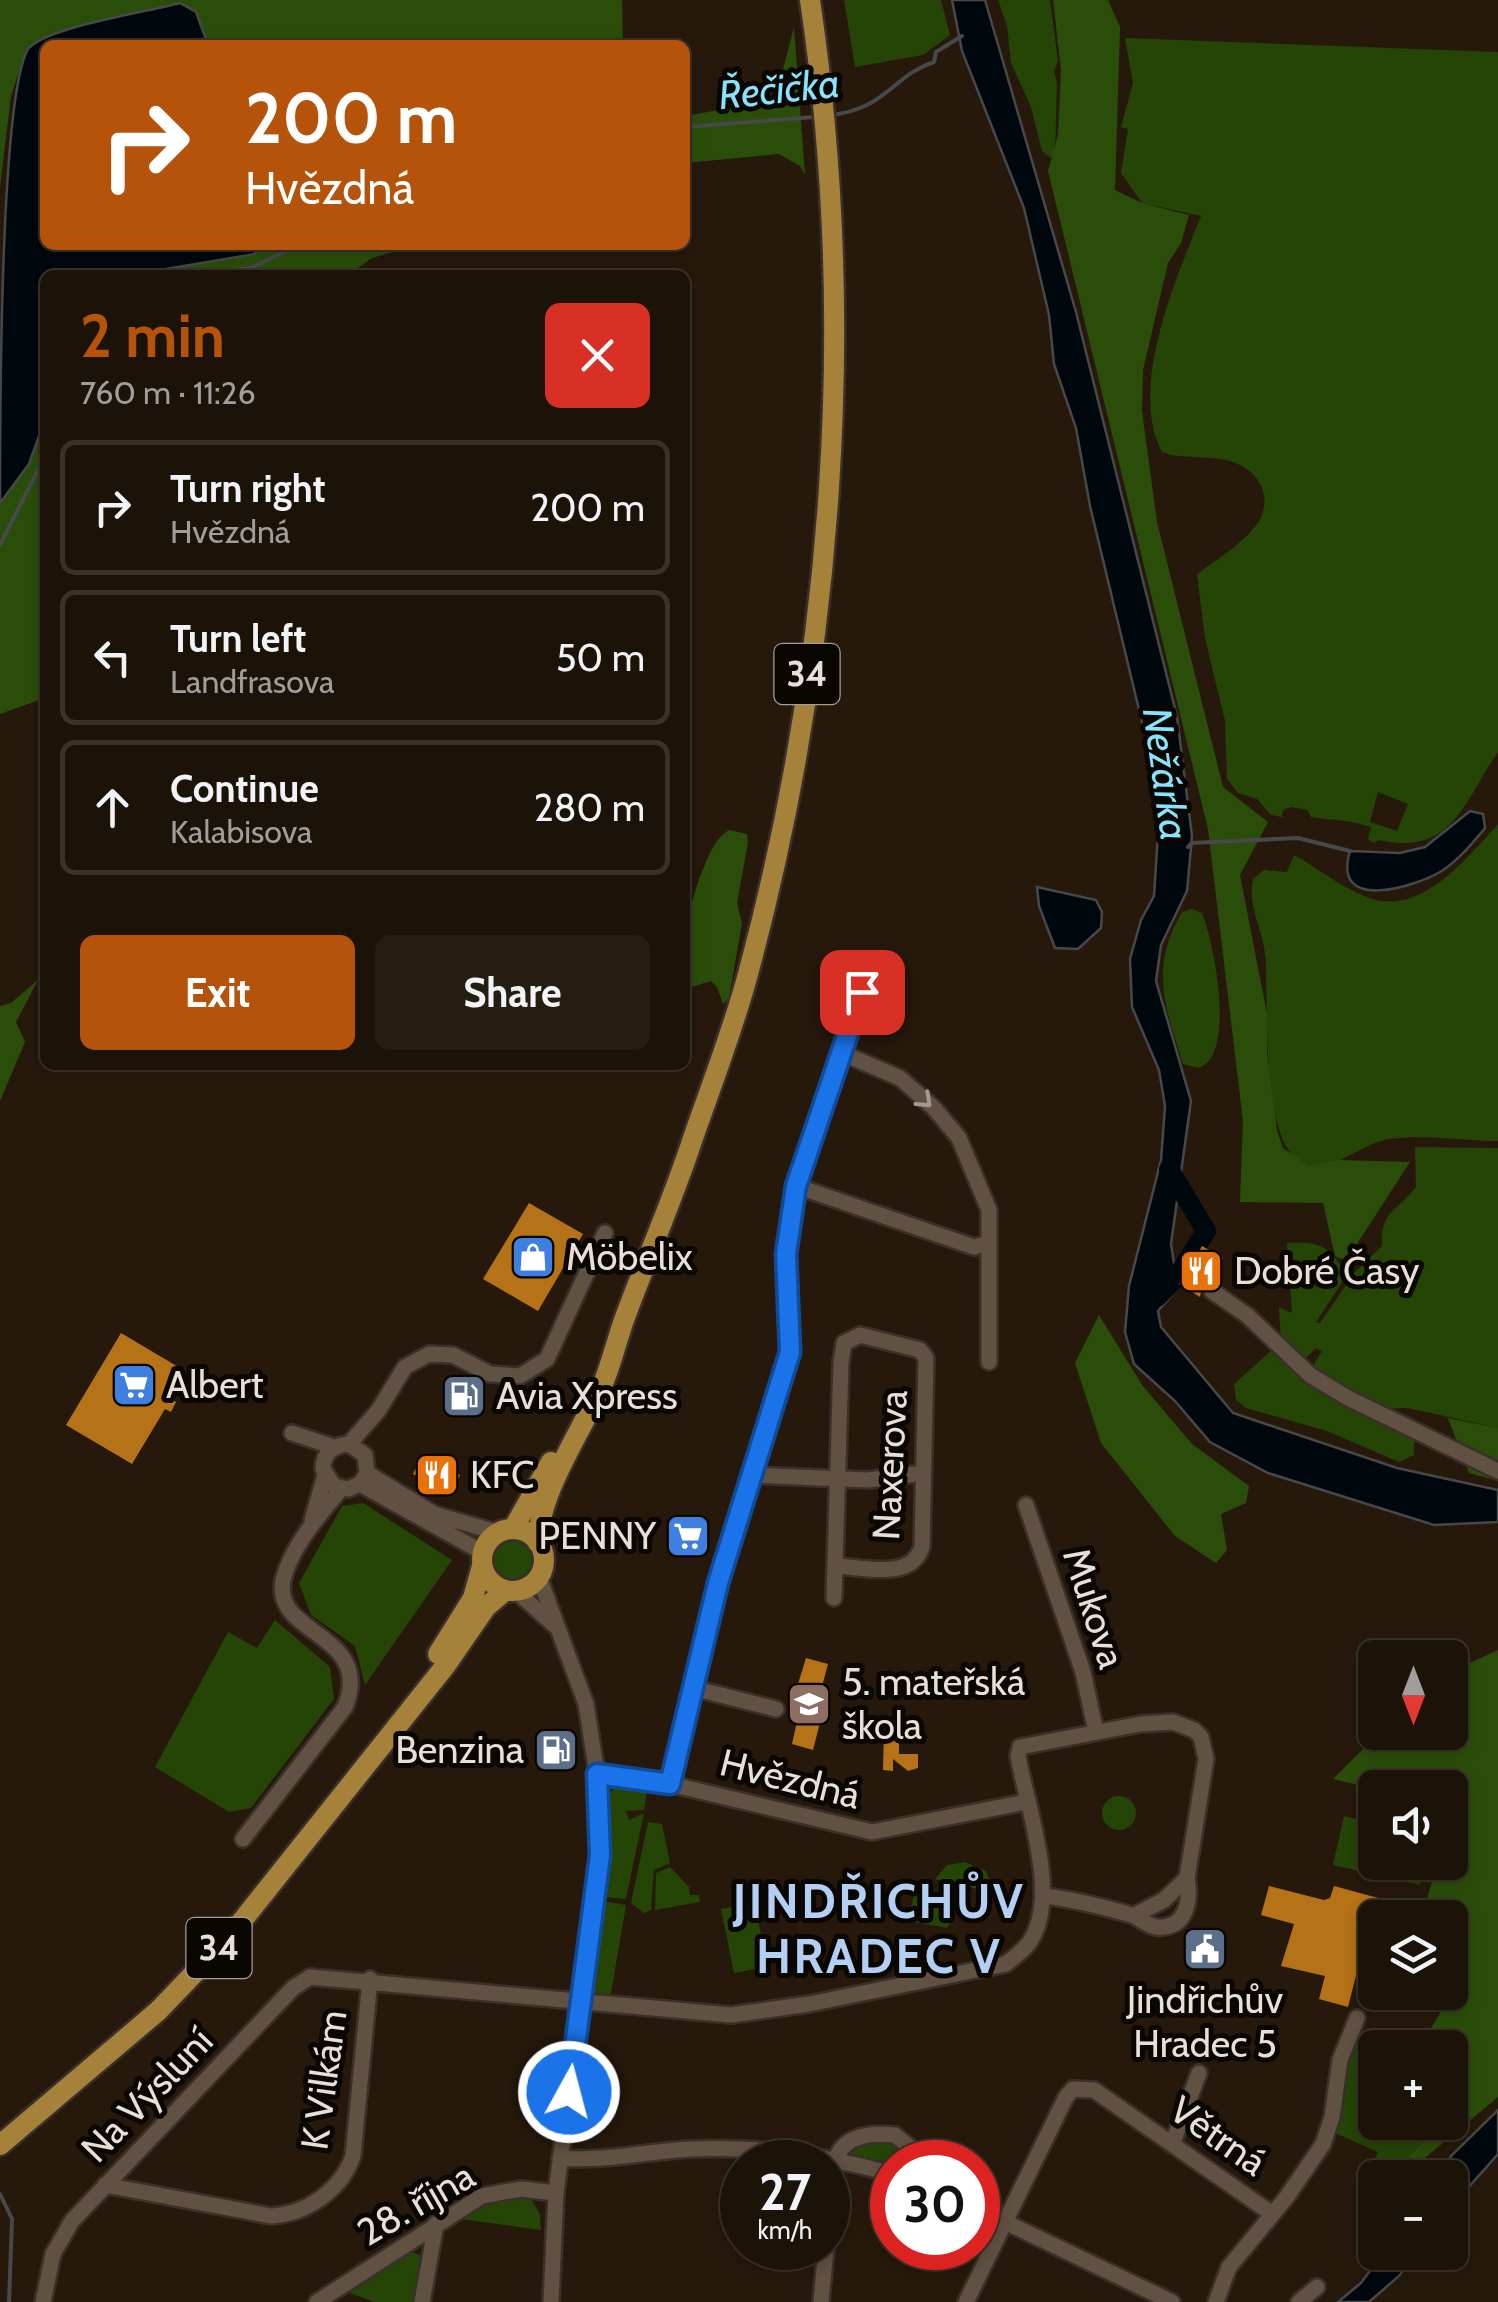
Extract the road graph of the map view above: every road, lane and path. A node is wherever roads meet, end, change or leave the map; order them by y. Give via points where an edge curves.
1 (810, 0) edge
2 (862, 992) dead end
3 (834, 1006) dead end
4 (856, 1012) junction
5 (842, 1053) junction
6 (796, 1186) junction
7 (605, 1234) dead end
8 (989, 1242) junction
9 (1212, 1291) dead end
10 (623, 1323) junction
11 (988, 1362) dead end
12 (378, 1411) junction
13 (341, 1446) junction
14 (365, 1455) junction
15 (324, 1469) junction
16 (1498, 1470) edge
17 (923, 1473) junction
18 (750, 1475) junction
19 (838, 1478) junction
20 (363, 1479) junction
21 (341, 1489) junction
22 (1026, 1505) dead end
23 (310, 1526) junction
24 (506, 1531) junction
25 (538, 1542) junction
26 (482, 1559) junction
27 (835, 1566) junction
28 (539, 1578) junction
29 (511, 1591) junction
30 (834, 1598) dead end
31 (560, 1631) junction
32 (693, 1688) junction
33 (776, 1708) dead end
34 (402, 1717) junction
35 (1096, 1732) junction
36 (597, 1774) junction
37 (670, 1784) junction
38 (1026, 1802) junction
39 (243, 1839) dead end
40 (1187, 1878) junction
41 (1043, 1896) junction
42 (1135, 1915) junction
43 (370, 1979) junction
44 (580, 2002) junction
45 (1357, 2018) dead end
46 (1199, 2073) dead end
47 (847, 2140) edge
48 (903, 2140) edge
49 (1173, 2142) junction
50 (0, 2146) edge
51 (720, 2149) edge
52 (560, 2158) junction
53 (105, 2185) junction
54 (556, 2192) junction
55 (1271, 2213) junction
56 (1000, 2218) edge
57 (1006, 2221) junction
58 (436, 2224) junction
59 (824, 2270) edge
60 (1317, 2287) dead end
61 (43, 2302) edge
62 (317, 2302) edge
63 (422, 2302) edge
64 (550, 2302) edge
65 (822, 2302) edge
66 (966, 2302) edge
67 (1172, 2302) edge
68 (1216, 2302) edge
69 (1299, 2302) edge

1 - 10 main road, 34 via 834,227 822,576 794,769 748,975
2 - 4 street
3 - 4 street
4 - 5 street
5 - 6 street
5 -> 8 street via 900,1078 959,1138 989,1210
6 - 8 street via 974,1247
6 - 18 street via 786,1254 790,1352
7 - 12 street via 547,1359 520,1376 490,1374 452,1355 429,1354 405,1367
8 - 11 street
9 - 16 street via 1310,1375
10 - 24 main road, 34
10 - 25 main road, 34 via 600,1390 545,1504
12 - 13 street
12 - 14 street
13 - 14 street
13 - 15 street
13 - 15 street via 292,1432
14 - 20 street
15 - 21 street
15 - 23 street
17 - 19 street
17 - 19 street, Naxerova via 927,1364 920,1350 860,1335 844,1342
17 - 27 street, Naxerova via 918,1560 906,1570
18 - 19 street
18 - 32 street
19 - 27 street
20 - 21 street
20 - 24 street via 434,1514
20 - 26 street
21 - 23 street
22 - 35 street, Mukova via 1083,1672
23 - 39 street via 284,1575 284,1594 290,1612 338,1648 351,1669 352,1689
24 - 25 main road via 528,1533
24 - 26 main road
25 - 28 main road via 544,1560
26 - 29 main road via 491,1583
26 - 34 main road, 34 via 474,1598
27 - 30 street
28 - 29 main road
28 - 31 street
29 - 31 street
29 - 34 main road, 34 via 486,1607
31 - 36 street via 586,1704
32 - 33 street
32 - 37 street
34 - 50 main road, 34 via 218,1949 158,2011
35 - 38 street via 1020,1747
35 - 40 street via 1173,1722 1200,1737 1206,1759
36 - 37 street, Hvězdná
36 - 44 street via 600,1855
37 - 38 street, Hvězdná via 872,1832
38 - 41 street
40 - 42 street
40 - 42 street via 1189,1905 1178,1920 1159,1927
41 - 42 street
41 - 44 street, Na Výsluní via 1027,1946 1006,1964 958,1975 731,2015
43 - 44 street, Na Výsluní
43 - 53 street, Na Výsluní via 318,1976 298,1984
43 - 53 street, K Vilkám via 353,2156 325,2195 271,2216
44 - 52 street
45 - 55 street via 1340,2060 1323,2144
46 - 49 street
47 - 48 street via 880,2133
49 - 55 street, Větrná
49 - 57 street, Větrná via 1094,2090 1074,2089
51 - 52 street
52 - 54 street
53 - 61 street, Na Výsluní via 63,2235
54 - 58 street, 28. října via 495,2192
54 - 64 street
55 - 68 street via 1229,2267
56 - 57 street
57 - 66 street
57 - 67 street
58 - 62 street, 28. října
58 - 63 street
59 - 65 street
60 - 69 street

